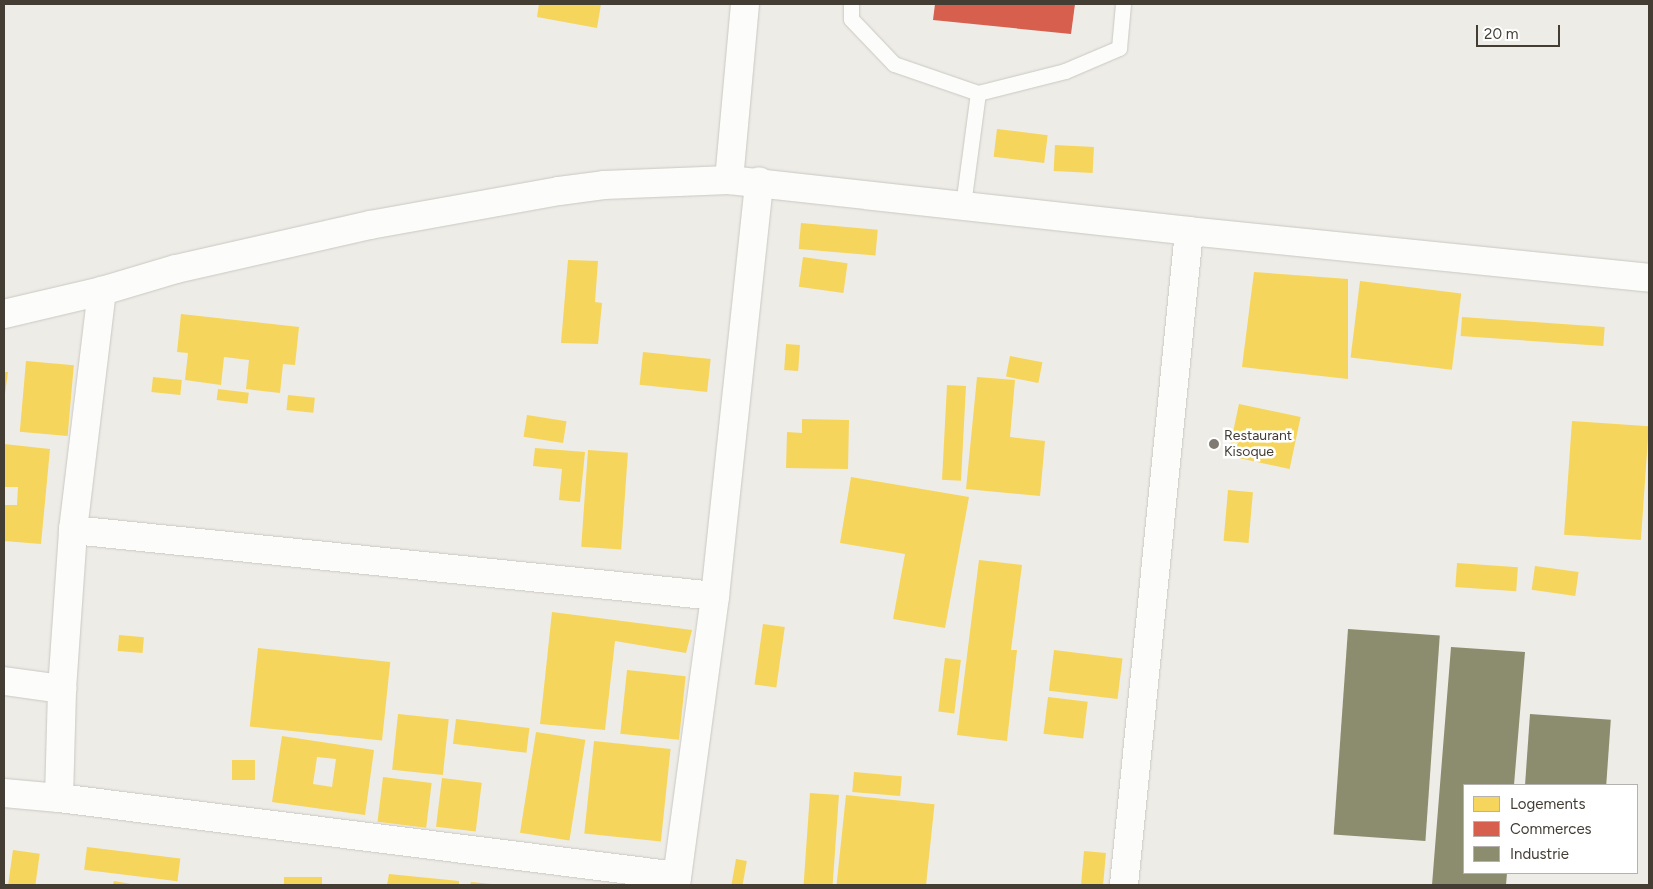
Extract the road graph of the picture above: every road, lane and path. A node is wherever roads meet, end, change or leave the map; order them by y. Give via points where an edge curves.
1 (745, 4) edge
2 (851, 4) edge
3 (1123, 4) edge
4 (978, 93) junction
5 (728, 180) junction
6 (759, 181) junction
7 (964, 205) junction
8 (1189, 231) junction
9 (1649, 278) edge
10 (102, 291) junction
11 (4, 314) edge
12 (74, 530) junction
13 (716, 596) junction
14 (4, 681) edge
15 (62, 688) junction
16 (4, 793) edge
17 (59, 798) junction
18 (676, 881) edge
19 (1124, 885) edge

1 - 5 street
2 - 4 lane via 851,18 894,64
3 - 4 lane via 1119,48 1065,71
4 - 7 lane
5 - 6 street
5 - 10 street via 613,184 558,191 370,225 176,269
6 - 7 street
6 - 13 street
7 - 8 street
8 - 9 street
8 - 19 street
10 - 11 street
10 - 12 street
12 - 13 street
12 - 15 street
13 - 18 street
14 - 15 street
15 - 17 street
16 - 17 street
17 - 18 street

